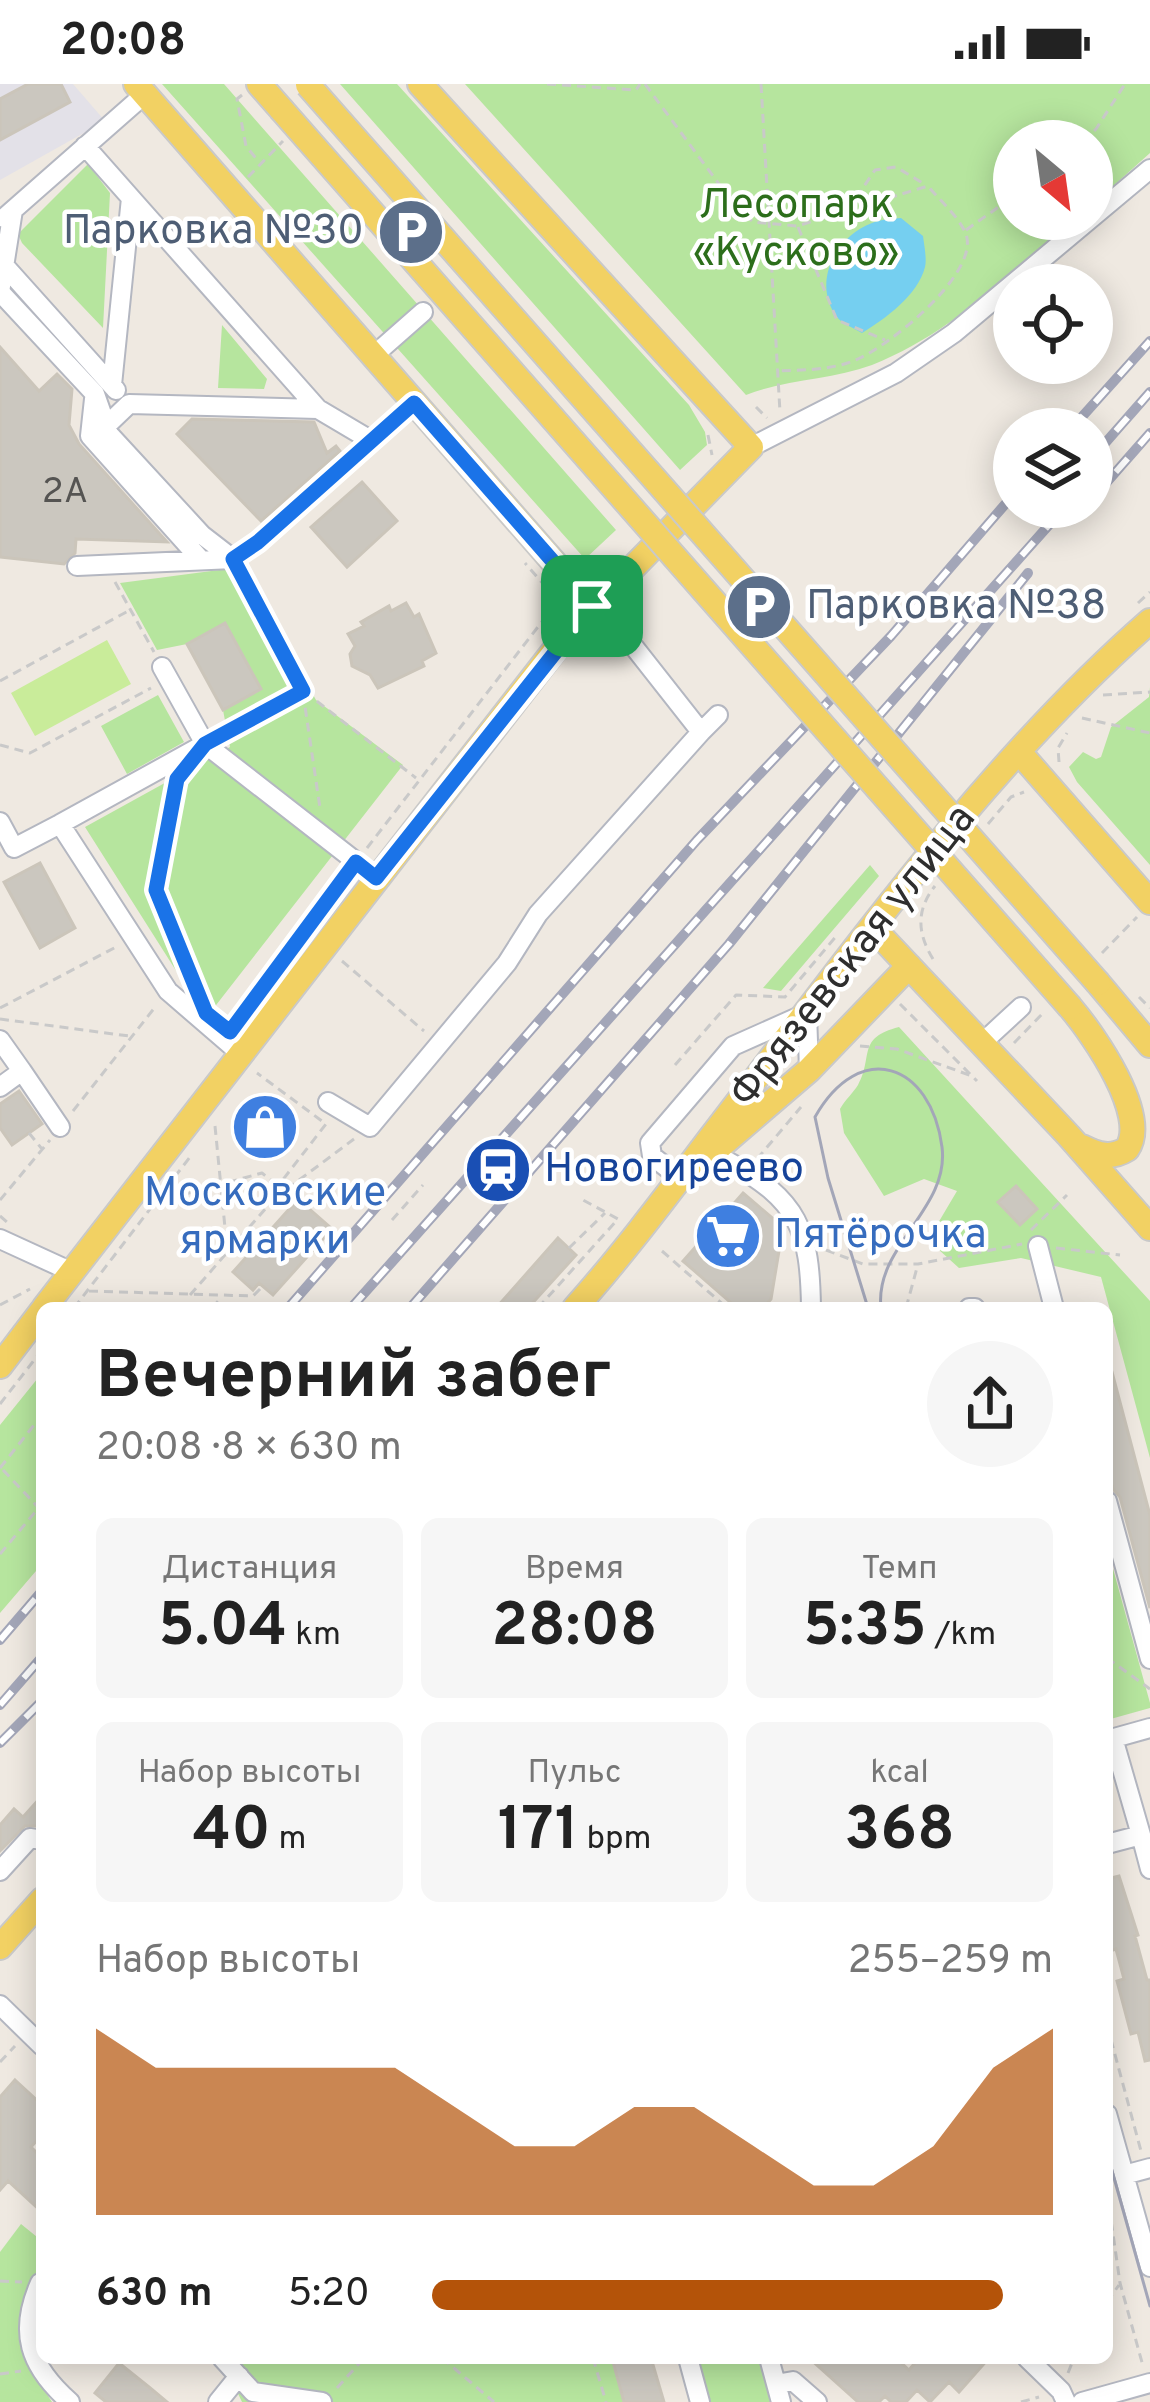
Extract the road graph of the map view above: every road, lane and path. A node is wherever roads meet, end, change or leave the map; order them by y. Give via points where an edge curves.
1 (308, 84) edge
2 (420, 84) edge
3 (547, 84) edge
4 (643, 84) edge
5 (760, 84) edge
6 (1123, 84) edge
7 (141, 89) edge
8 (251, 89) edge
9 (1102, 120) edge
10 (86, 146) junction
11 (260, 164) dead end
12 (1150, 169) edge
13 (928, 186) junction
14 (131, 197) junction
15 (993, 211) edge
16 (847, 212) junction
17 (6, 216) edge
18 (768, 223) junction
19 (797, 226) junction
20 (964, 231) junction
21 (3, 264) edge
22 (423, 312) dead end
23 (886, 340) junction
24 (373, 356) junction
25 (778, 371) junction
26 (103, 390) junction
27 (414, 403) junction
28 (129, 404) junction
29 (318, 409) junction
30 (106, 426) junction
31 (781, 432) junction
32 (371, 441) junction
33 (751, 447) junction
34 (233, 559) junction
35 (201, 560) junction
36 (105, 565) junction
37 (77, 566) dead end
38 (558, 602) dead end
39 (592, 606) junction
40 (130, 610) junction
41 (1150, 620) edge
42 (165, 673) junction
43 (0, 681) edge
44 (303, 691) junction
45 (1150, 692) edge
46 (1101, 695) dead end
47 (718, 715) dead end
48 (1080, 717) dead end
49 (701, 732) junction
50 (1150, 734) edge
51 (205, 744) junction
52 (0, 745) edge
53 (1019, 752) junction
54 (177, 779) dead end
55 (418, 780) junction
56 (0, 822) edge
57 (60, 824) junction
58 (325, 838) junction
59 (356, 862) junction
60 (376, 878) junction
61 (1150, 902) edge
62 (859, 926) junction
63 (133, 938) junction
64 (341, 962) dead end
65 (909, 966) junction
66 (168, 991) junction
67 (198, 993) dead end
68 (897, 1001) dead end
69 (1021, 1007) dead end
70 (0, 1008) edge
71 (807, 1013) junction
72 (0, 1019) edge
73 (1144, 1034) edge
74 (132, 1036) junction
75 (0, 1040) edge
76 (439, 1043) junction
77 (982, 1043) junction
78 (853, 1046) dead end
79 (245, 1048) junction
80 (675, 1065) dead end
81 (809, 1070) junction
82 (22, 1071) junction
83 (0, 1087) edge
84 (1136, 1090) junction
85 (328, 1102) dead end
86 (1150, 1112) edge
87 (60, 1127) junction
88 (370, 1127) junction
89 (29, 1133) dead end
90 (1070, 1136) junction
91 (42, 1149) junction
92 (680, 1178) junction
93 (0, 1184) edge
94 (220, 1184) junction
95 (11, 1185) junction
96 (423, 1185) dead end
97 (278, 1186) junction
98 (1066, 1195) dead end
99 (0, 1200) edge
100 (273, 1200) junction
101 (583, 1200) dead end
102 (156, 1202) junction
103 (607, 1212) junction
104 (392, 1220) dead end
105 (1150, 1228) edge
106 (0, 1239) edge
107 (808, 1244) junction
108 (1017, 1244) junction
109 (1038, 1246) junction
110 (569, 1248) dead end
111 (227, 1251) junction
112 (662, 1251) dead end
113 (1120, 1255) dead end
114 (918, 1264) junction
115 (80, 1281) junction
116 (44, 1282) dead end
117 (262, 1286) dead end
118 (190, 1295) junction
119 (222, 1296) junction
120 (53, 1302) edge
121 (78, 1302) edge
122 (217, 1302) edge
123 (543, 1302) edge
124 (580, 1302) edge
125 (720, 1302) edge
126 (811, 1302) edge
127 (908, 1302) edge
128 (1052, 1302) edge
129 (0, 1305) edge
130 (36, 1319) edge
131 (36, 1358) edge
132 (0, 1366) edge
133 (0, 1404) edge
134 (36, 1422) edge
135 (0, 1467) edge
136 (36, 1502) edge
137 (36, 1511) edge
138 (1113, 1523) edge
139 (0, 1554) edge
140 (1150, 1659) edge
141 (1113, 1662) edge
142 (1150, 1689) edge
143 (1150, 1728) edge
144 (1113, 1738) edge
145 (1113, 1748) edge
146 (1141, 1835) junction
147 (36, 1839) edge
148 (1113, 1842) edge
149 (1150, 1869) edge
150 (0, 1870) edge
151 (36, 1907) edge
152 (0, 1947) edge
153 (0, 2005) edge
154 (35, 2039) edge
155 (1113, 2046) edge
156 (0, 2062) edge
157 (1113, 2136) edge
158 (1148, 2169) edge
159 (1124, 2175) junction
160 (1113, 2235) edge
161 (1150, 2267) edge
162 (1120, 2283) junction
163 (36, 2292) edge
164 (1113, 2293) edge
165 (36, 2362) edge
166 (38, 2364) edge
167 (227, 2364) edge
168 (359, 2364) edge
169 (449, 2364) edge
170 (595, 2364) edge
171 (690, 2364) edge
172 (1033, 2364) edge
173 (239, 2377) junction
174 (1139, 2385) edge
175 (338, 2387) dead end
176 (778, 2393) edge
177 (70, 2402) edge
178 (218, 2402) edge
179 (322, 2402) edge
180 (494, 2402) edge
181 (606, 2402) edge
182 (700, 2402) edge
183 (817, 2402) edge
184 (1066, 2402) edge
185 (1082, 2402) edge

1 - 73 main road, bridge
2 - 33 main road
3 - 4 path
4 - 18 path via 730,199 754,223
5 - 18 path
6 - 9 path
7 - 10 street
7 - 24 main road
8 - 11 path via 237,99 246,146
8 - 84 main road, bridge via 280,109
10 - 14 street
10 - 17 street
12 - 31 street via 954,333
13 - 16 path
13 - 16 path via 896,167 875,170
13 - 20 path
14 - 26 street
14 - 29 street
15 - 20 path
16 - 19 path
17 - 21 street
18 - 19 path
18 - 25 path
19 - 23 path via 837,320
20 - 23 path via 964,263
21 - 26 street
22 - 24 street
23 - 25 path via 837,365
24 - 27 main road
25 - 31 path
26 - 28 street
26 - 30 street
26 - 35 street via 91,436
27 - 32 street
27 - 39 main road
28 - 29 street
28 - 30 street
29 - 32 street
30 - 34 street via 202,536
31 - 33 street
32 - 34 street
33 - 39 main road
34 - 35 street
34 - 44 path
35 - 36 street
36 - 37 street
36 - 40 path
38 - 55 path
39 - 49 street via 616,624
39 - 60 main road
40 - 42 path
40 - 43 path
41 - 53 main road, Фрязевская улица
42 - 51 street
42 - 52 path via 30,753
44 - 51 path
44 - 55 path
44 - 58 path
45 - 46 path
47 - 49 street
48 - 50 path
49 - 76 street via 538,914
51 - 57 street
51 - 58 street
53 - 61 main road
53 - 62 main road, Фрязевская улица
54 - 67 path via 156,890
55 - 59 path
56 - 57 street via 14,848
57 - 63 street
58 - 59 street
59 - 60 street
59 - 79 path
60 - 79 main road
62 - 65 main road
62 - 71 main road, Фрязевская улица
62 - 80 path via 785,997 736,995
63 - 66 street
63 - 70 path
64 - 76 path
65 - 77 main road
65 - 81 main road
66 - 74 path
66 - 79 street
68 - 78 path via 975,1079 897,1049
69 - 77 street
71 - 81 street
71 - 92 main road, Фрязевская улица
71 - 92 street via 733,1046 650,1143 652,1156
72 - 74 path
74 - 87 path
75 - 82 street
76 - 88 street
77 - 90 main road
79 - 97 path via 254,1072 326,1124
79 - 115 main road
81 - 92 main road
82 - 83 street
82 - 87 street
84 - 86 main road
84 - 90 main road via 1144,1120 1133,1145 1108,1156
85 - 88 street
87 - 91 path
88 - 100 path
89 - 91 path
90 - 105 main road
91 - 95 path
92 - 107 street via 727,1162 785,1206
92 - 124 main road, Фрязевская улица
93 - 95 path
94 - 97 path via 262,1174
94 - 102 path
94 - 102 path via 214,1125
94 - 111 path
95 - 99 path
96 - 104 path
97 - 100 path
98 - 108 path
100 - 111 path
101 - 103 path
102 - 115 path
103 - 110 path
103 - 123 path via 618,1219
106 - 115 street
107 - 114 path via 863,1264
107 - 126 street
108 - 109 path
108 - 114 path
109 - 113 path
109 - 128 street
111 - 118 path
112 - 125 path
114 - 127 path
115 - 118 path
115 - 120 main road
115 - 121 path
116 - 129 path
117 - 119 path via 253,1296
118 - 119 path
119 - 122 path
130 - 132 main road
131 - 133 path
134 - 135 path
135 - 136 path
137 - 139 path
138 - 140 street
141 - 142 path
143 - 144 street
145 - 146 street
146 - 148 street
146 - 149 street
147 - 150 street
151 - 152 main road
153 - 154 street
154 - 156 path
155 - 158 path
157 - 159 street
158 - 159 street
159 - 161 street
160 - 162 path
162 - 164 path
162 - 174 path
163 - 165 street via 27,2312
166 - 177 street
167 - 173 street
168 - 175 path
169 - 180 path
170 - 181 path
171 - 182 street
172 - 184 street
173 - 178 street
173 - 179 street via 253,2392
174 - 185 street
176 - 183 street via 794,2381

